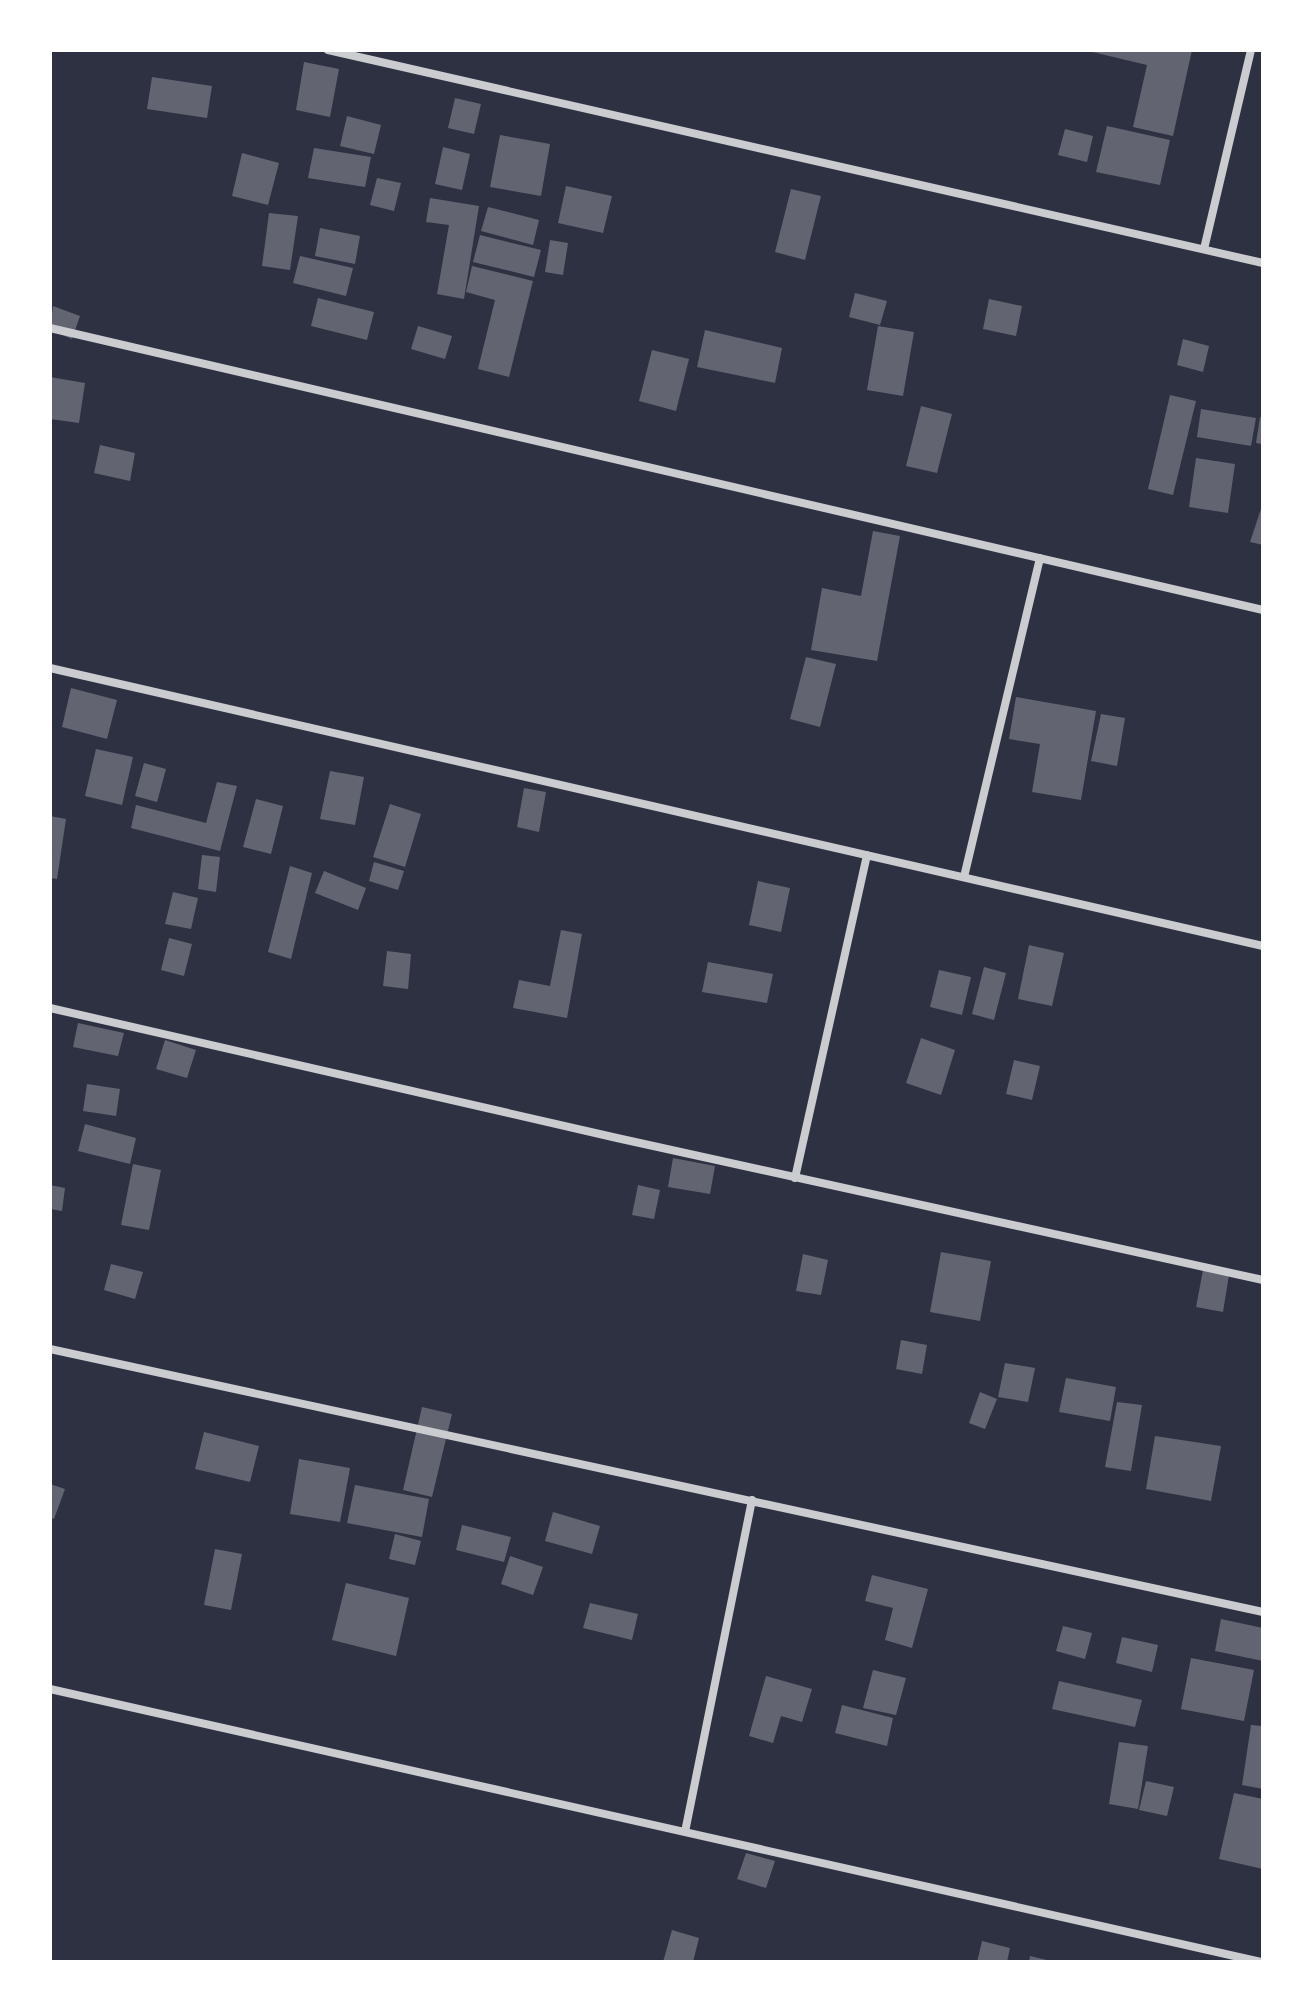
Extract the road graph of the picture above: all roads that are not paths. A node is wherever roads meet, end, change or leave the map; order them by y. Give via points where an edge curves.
1 (328, 50) edge
2 (1251, 50) edge
3 (1204, 249) junction
4 (1263, 263) edge
5 (50, 328) edge
6 (1040, 558) junction
7 (1263, 610) edge
8 (50, 668) edge
9 (867, 855) junction
10 (964, 877) junction
11 (1263, 946) edge
12 (50, 1008) edge
13 (795, 1178) junction
14 (1263, 1280) edge
15 (50, 1349) edge
16 (752, 1500) junction
17 (1263, 1612) edge
18 (50, 1689) edge
19 (685, 1832) junction
20 (1261, 1962) edge

1 - 3 street
2 - 3 street
3 - 4 street
5 - 6 street
6 - 7 street
6 - 10 street
8 - 9 street
9 - 10 street
9 - 13 street
10 - 11 street
12 - 13 street
13 - 14 street
15 - 16 street
16 - 17 street
16 - 19 street
18 - 19 street
19 - 20 street

